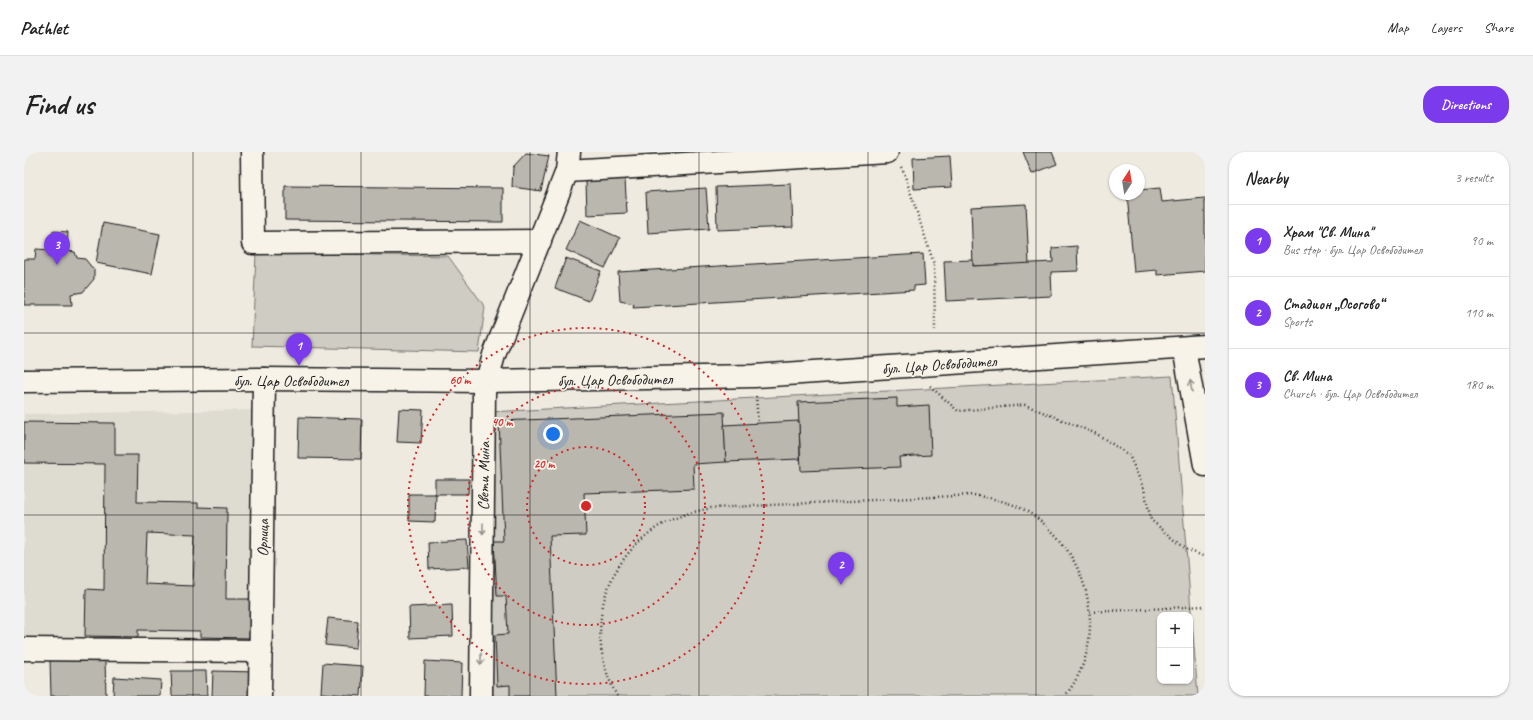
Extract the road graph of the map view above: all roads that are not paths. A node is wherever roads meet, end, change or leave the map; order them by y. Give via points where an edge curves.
1 (252, 152) edge
2 (884, 152) edge
3 (887, 152) edge
4 (568, 162) edge
5 (540, 241) junction
6 (1194, 347) edge
7 (264, 379) junction
8 (24, 381) edge
9 (486, 386) junction
10 (1205, 465) edge
11 (24, 649) edge
12 (261, 651) junction
13 (260, 696) edge
14 (481, 696) edge

1 - 5 street via 253,243
2 - 3 street
2 - 4 street
4 - 5 street, Свети Мина
5 - 9 street, Свети Мина via 494,355
6 - 9 street, бул. Цар Освободител via 755,376
10 -> 6 street
7 - 8 street, бул. Цар Освободител
7 - 9 street, бул. Цар Освободител
7 - 12 street, Орлица
9 -> 14 street, Свети Мина
11 - 12 street
12 - 13 street, Орлица

